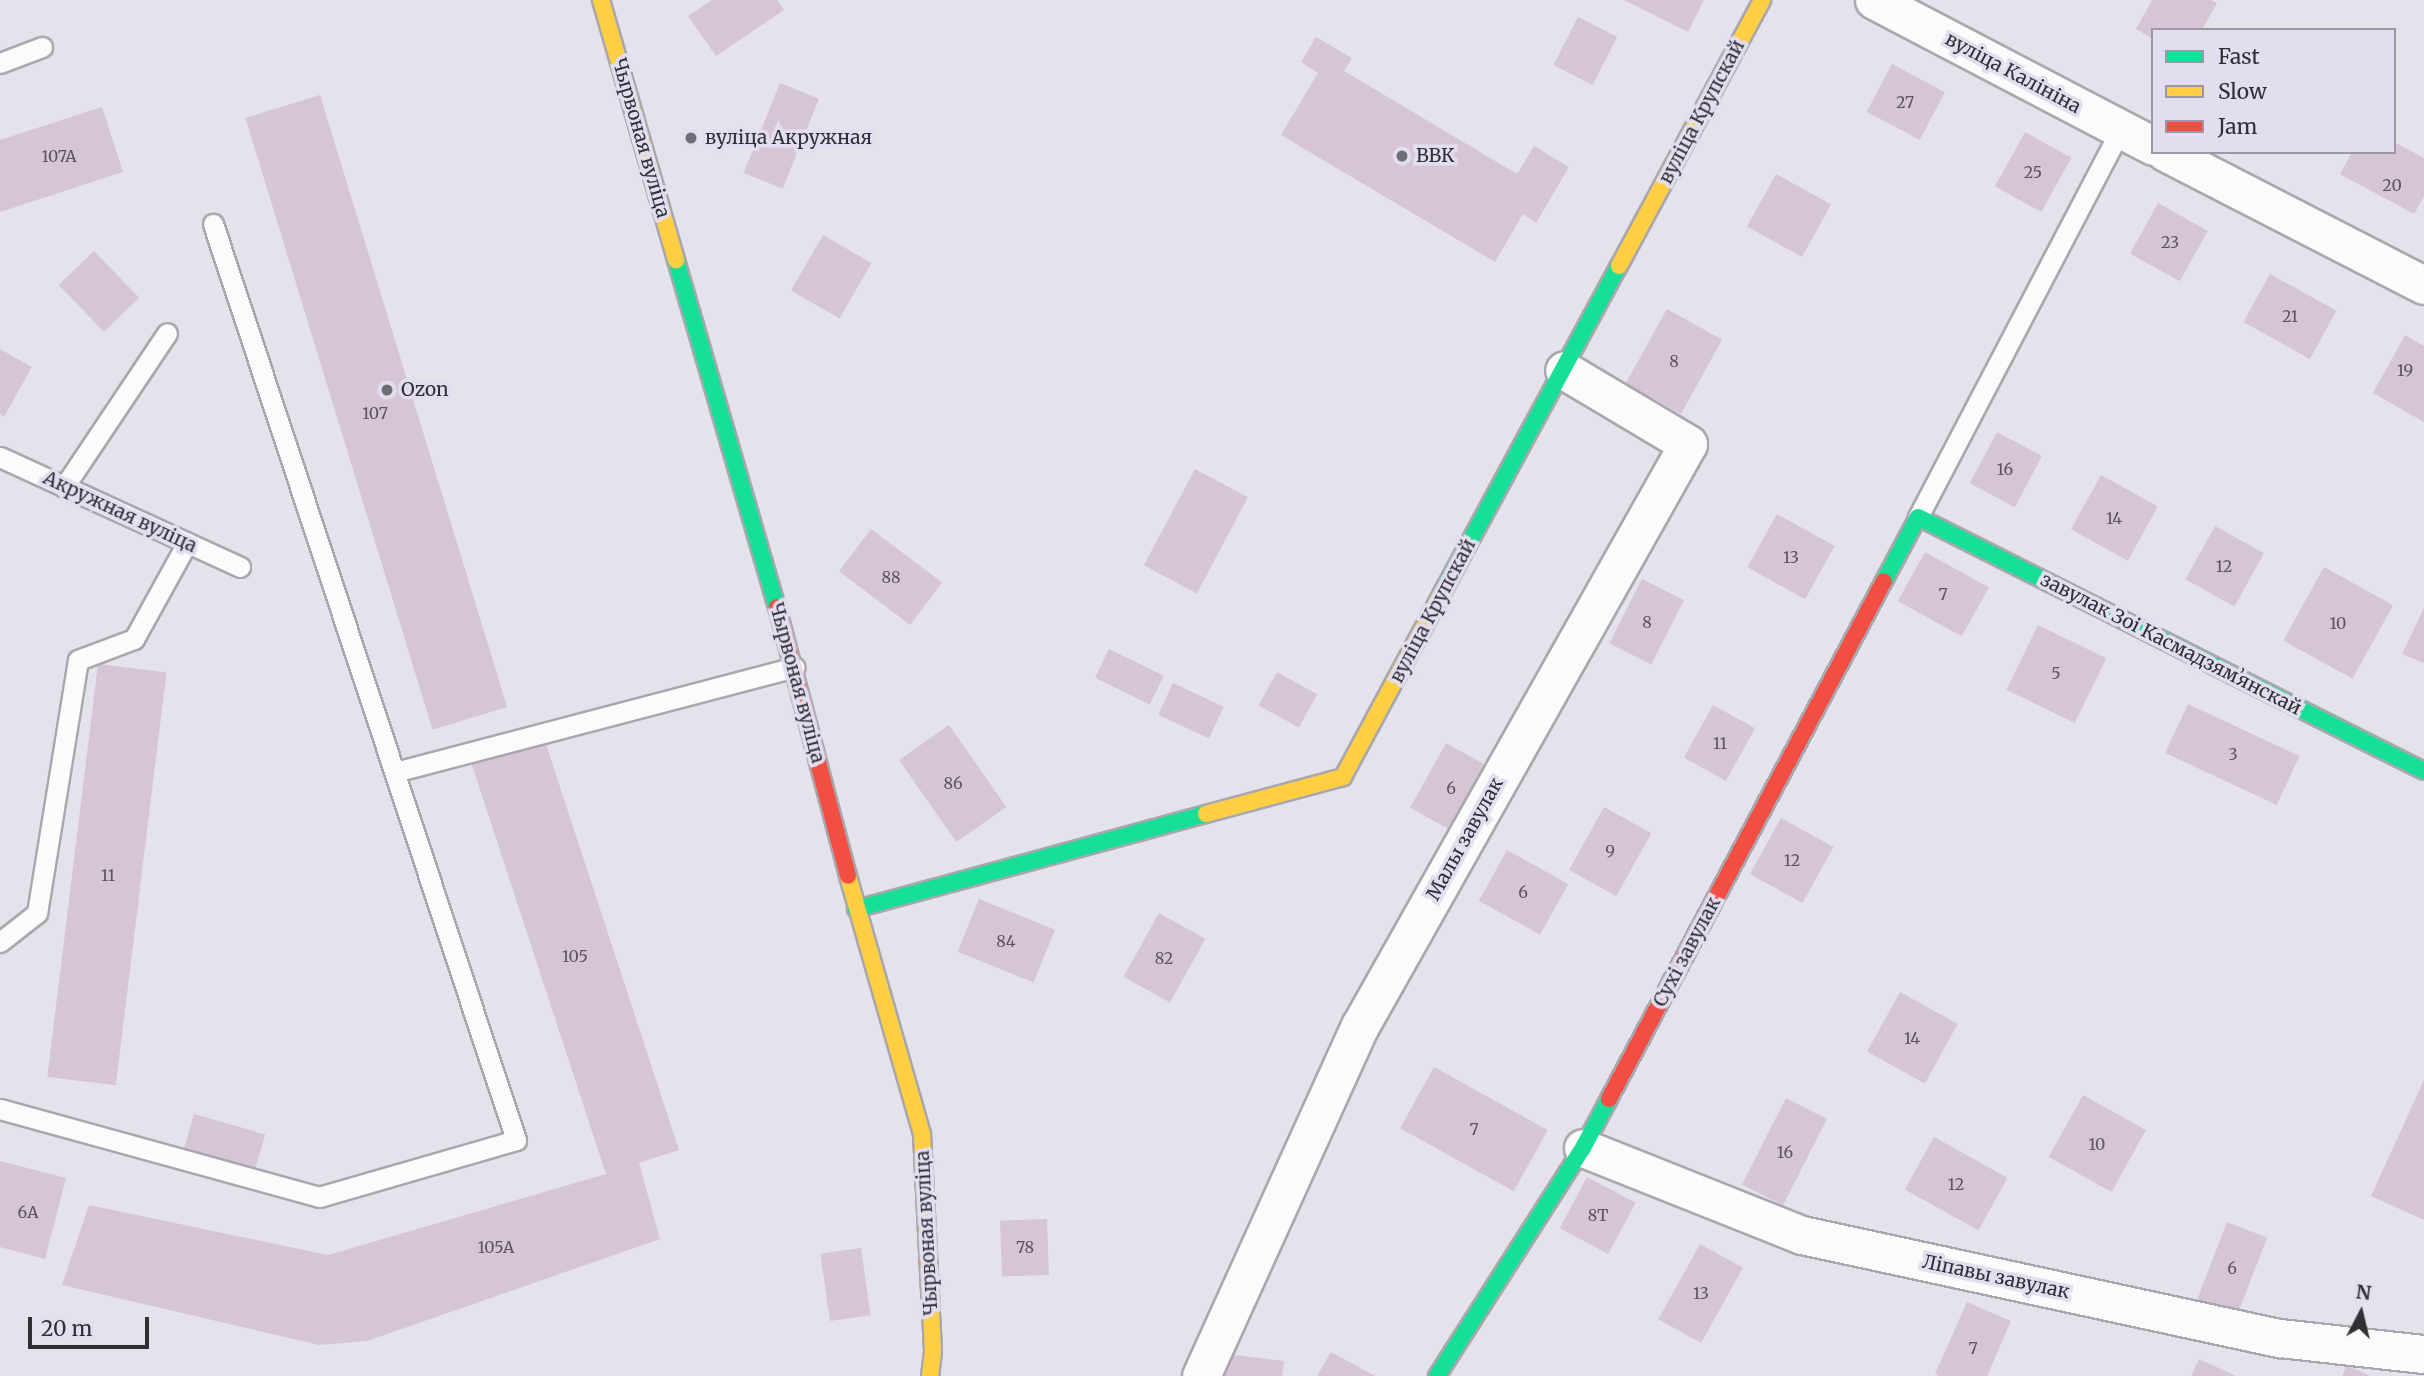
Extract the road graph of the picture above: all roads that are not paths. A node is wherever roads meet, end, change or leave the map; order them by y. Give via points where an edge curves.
1 (601, 0) edge
2 (1762, 0) edge
3 (1874, 0) edge
4 (42, 47) dead end
5 (0, 62) edge
6 (2121, 129) junction
7 (2151, 145) edge
8 (2169, 154) edge
9 (213, 224) dead end
10 (2424, 285) edge
11 (167, 333) dead end
12 (1564, 370) junction
13 (0, 457) edge
14 (64, 487) junction
15 (1918, 517) junction
16 (187, 543) junction
17 (240, 567) dead end
18 (794, 667) junction
19 (2424, 771) edge
20 (395, 772) junction
21 (856, 909) junction
22 (0, 942) edge
23 (0, 1108) edge
24 (1583, 1148) junction
25 (2422, 1357) edge
26 (930, 1376) edge
27 (1201, 1376) edge
28 (1437, 1376) edge

1 - 18 street, Чырвоная вуліца
2 - 12 street, вуліца Крупскай
3 - 6 street, вуліца Калініна
4 - 5 lane
6 - 7 street, вуліца Калініна
6 - 15 lane
8 - 10 street
9 - 20 lane
11 - 14 lane
12 - 21 street, вуліца Крупскай via 1343,777
12 - 27 street, Малы завулак via 1688,444 1360,1026
13 - 14 lane, Акружная вуліца
14 - 16 lane, Акружная вуліца
15 - 19 street, завулак Зоі Касмадзямʼянскай
15 - 24 street, Сухі завулак
16 - 17 lane, Акружная вуліца
16 - 22 lane via 134,639 78,660 37,913
18 - 20 lane
18 - 21 street, Чырвоная вуліца
20 - 23 lane via 516,1140 319,1197
21 - 26 street, Чырвоная вуліца via 922,1134 933,1352
24 - 25 street, Ліпавы завулак via 1802,1235 2280,1338
24 - 28 street, Сухі завулак

